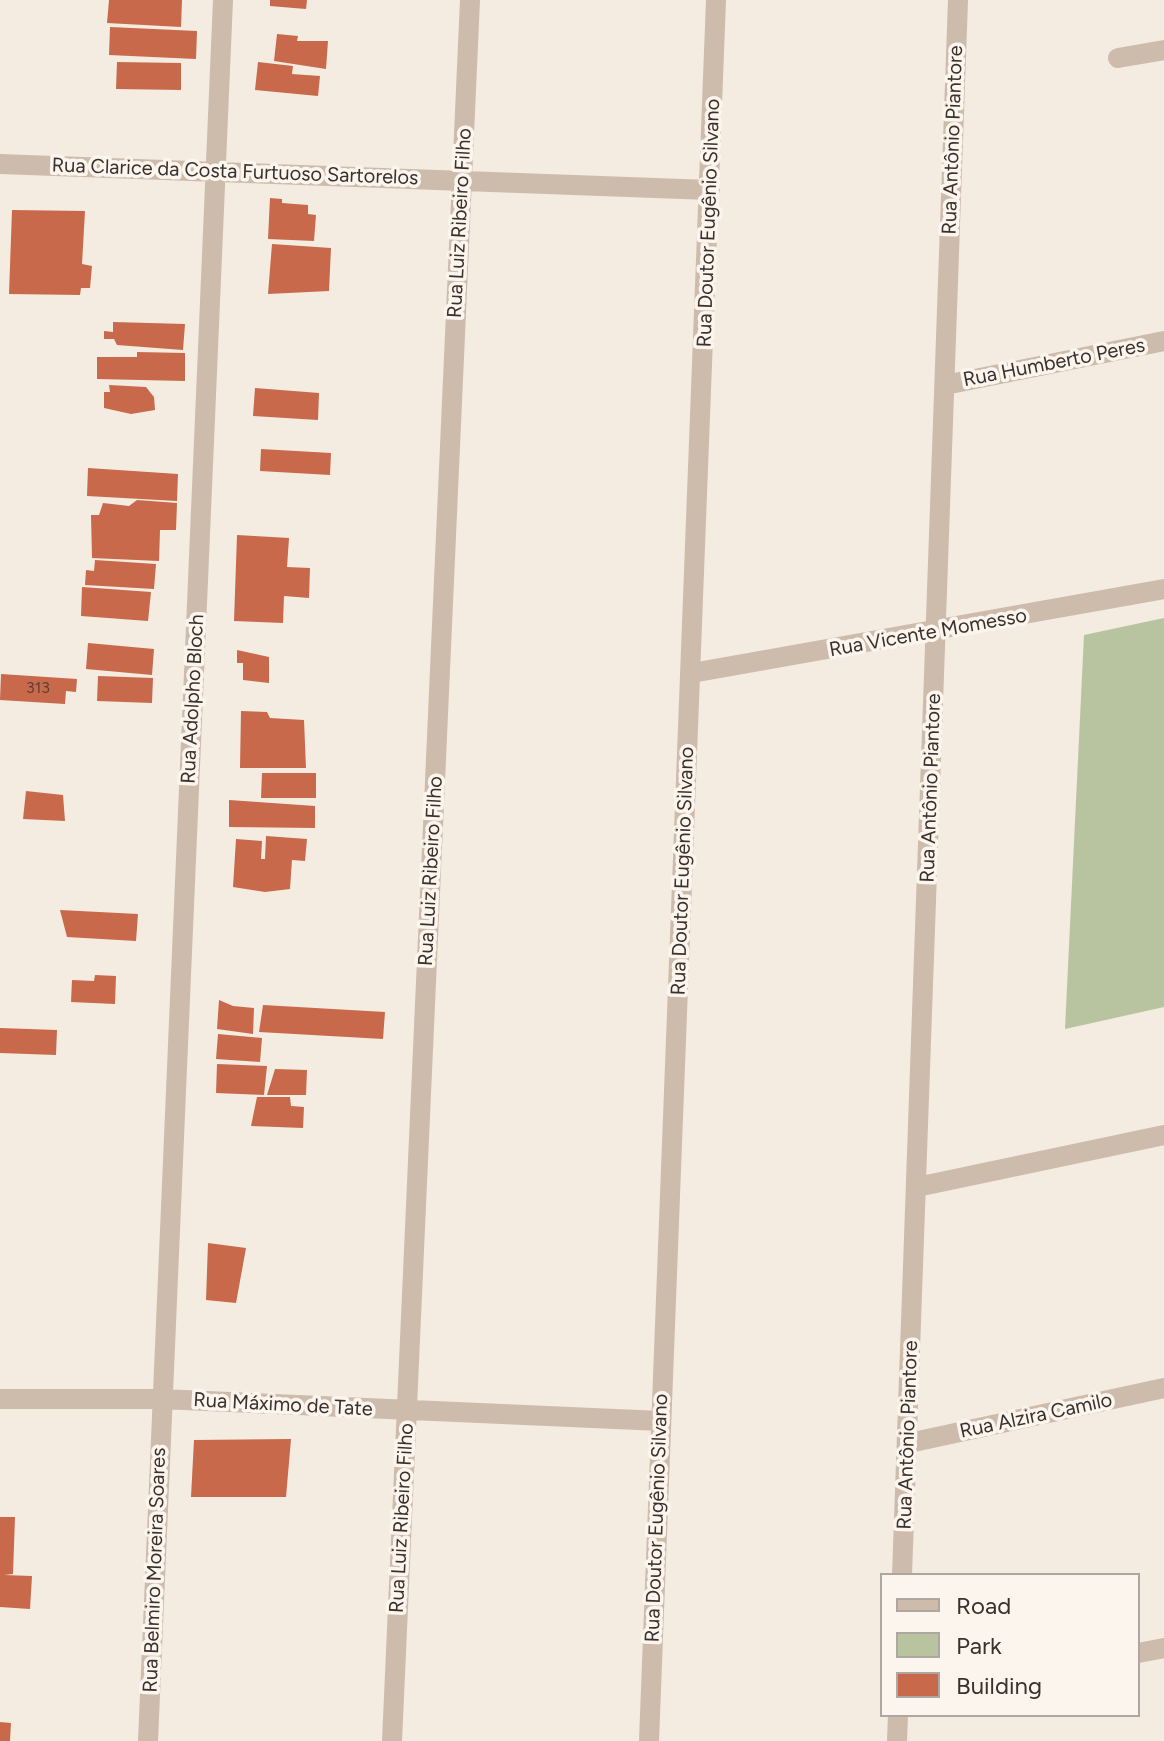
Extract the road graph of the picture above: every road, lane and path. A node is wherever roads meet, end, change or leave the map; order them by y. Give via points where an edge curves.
1 (223, 0) edge
2 (470, 0) edge
3 (716, 0) edge
4 (958, 0) edge
5 (1164, 50) edge
6 (1118, 58) dead end
7 (0, 164) edge
8 (217, 172) junction
9 (462, 181) junction
10 (710, 190) junction
11 (1164, 341) edge
12 (945, 385) junction
13 (1164, 589) edge
14 (936, 632) junction
15 (692, 673) junction
16 (1164, 1135) edge
17 (917, 1187) junction
18 (1164, 1388) edge
19 (0, 1399) edge
20 (161, 1399) junction
21 (407, 1410) junction
22 (661, 1421) junction
23 (909, 1443) junction
24 (902, 1573) edge
25 (1164, 1648) edge
26 (1140, 1653) edge
27 (898, 1717) edge
28 (148, 1741) edge
29 (392, 1741) edge
30 (649, 1741) edge
31 (897, 1741) edge

1 - 8 street, Rua Adolpho Bloch
2 - 9 street, Rua Luiz Ribeiro Filho
3 - 10 street, Rua Doutor Eugênio Silvano
4 - 12 street, Rua Antônio Piantore
5 - 6 street
7 - 8 street, Rua Clarice da Costa Furtuoso Sartorelos
8 - 9 street, Rua Clarice da Costa Furtuoso Sartorelos
8 - 20 street, Rua Adolpho Bloch
9 - 10 street, Rua Clarice da Costa Furtuoso Sartorelos
9 - 21 street, Rua Luiz Ribeiro Filho
10 - 15 street, Rua Doutor Eugênio Silvano
11 - 12 street, Rua Humberto Peres
12 - 14 street, Rua Antônio Piantore
13 - 14 street, Rua Vicente Momesso
14 - 15 street, Rua Vicente Momesso
14 - 17 street, Rua Antônio Piantore
15 - 22 street, Rua Doutor Eugênio Silvano
16 - 17 street
17 - 23 street, Rua Antônio Piantore
18 - 23 street, Rua Alzira Camilo
19 - 20 street, Rua Máximo de Tate
20 - 21 street, Rua Máximo de Tate
20 - 28 street, Rua Belmiro Moreira Soares
21 - 22 street, Rua Máximo de Tate
21 - 29 street, Rua Luiz Ribeiro Filho
22 - 30 street, Rua Doutor Eugênio Silvano
23 - 24 street, Rua Antônio Piantore
25 - 26 street
27 - 31 street

